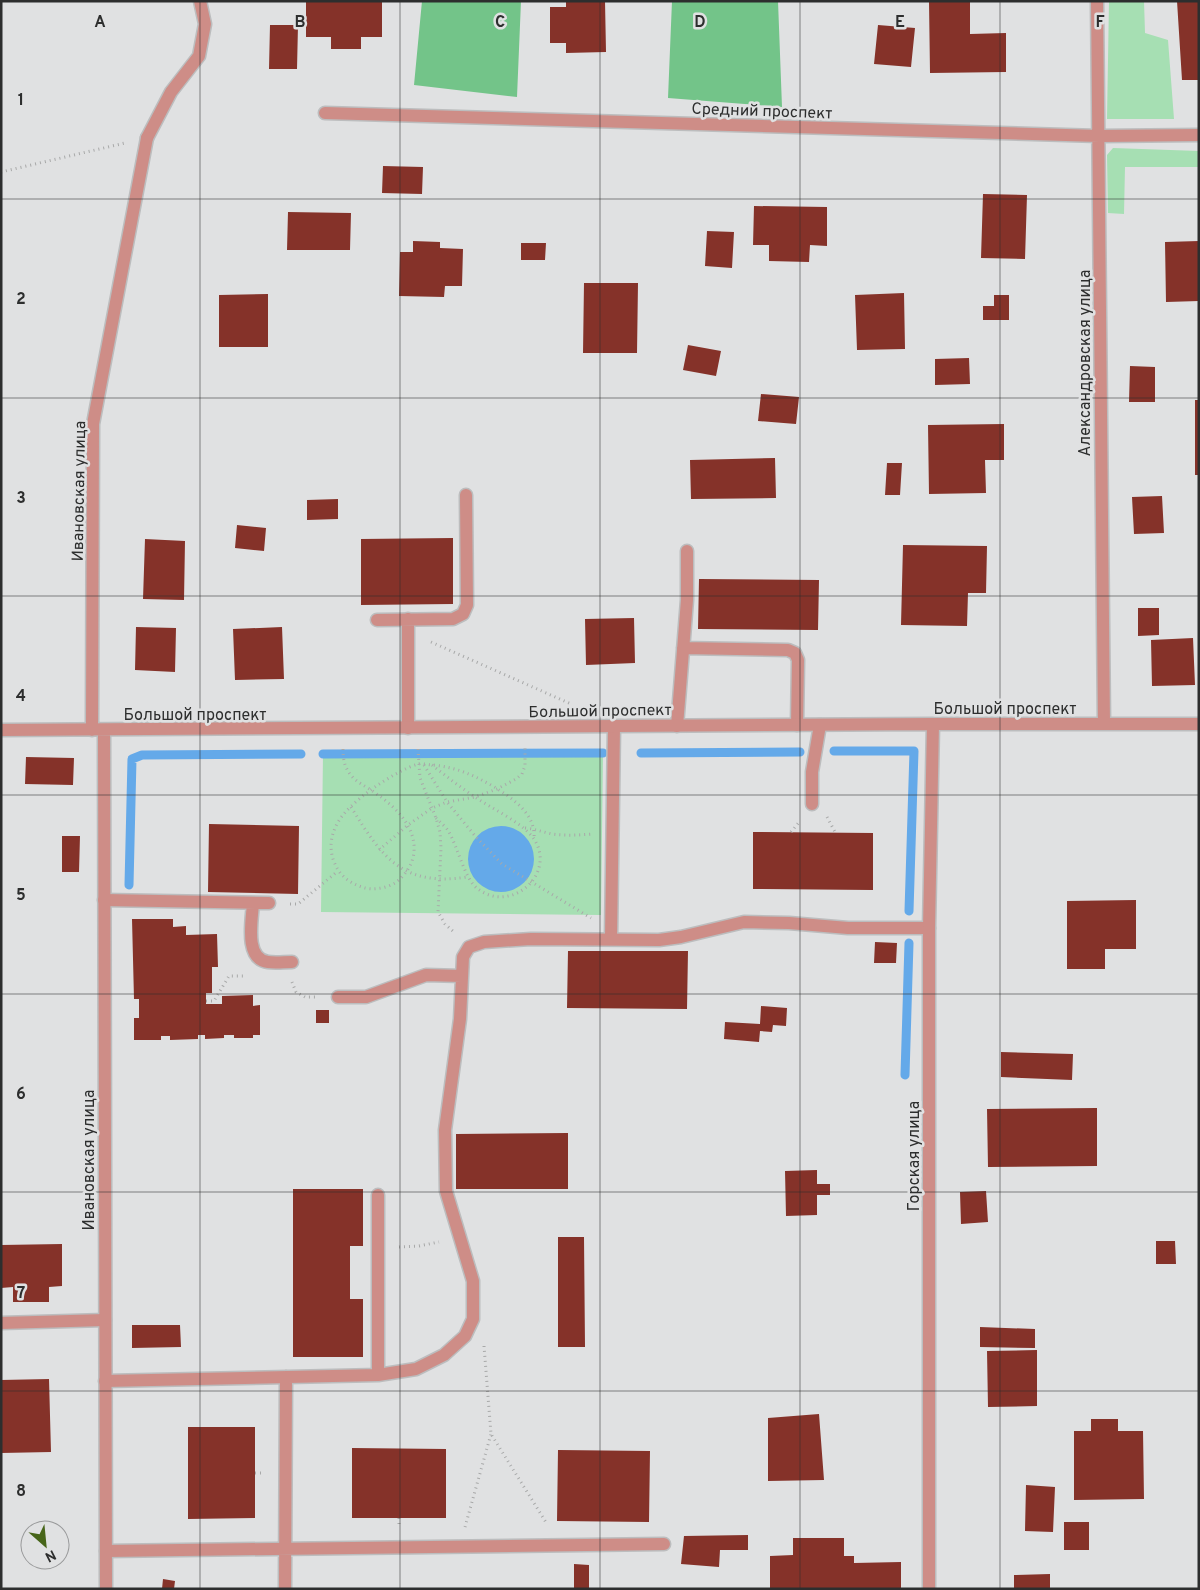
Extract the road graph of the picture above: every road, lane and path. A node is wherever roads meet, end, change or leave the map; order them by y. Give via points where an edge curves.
1 (200, 1) edge
2 (1097, 1) edge
3 (325, 113) dead end
4 (1099, 136) junction
5 (1199, 136) edge
6 (148, 138) junction
7 (1, 172) edge
8 (466, 495) dead end
9 (687, 551) dead end
10 (377, 620) dead end
11 (407, 625) junction
12 (683, 648) junction
13 (572, 704) dead end
14 (934, 724) junction
15 (1104, 724) junction
16 (1199, 724) edge
17 (797, 725) junction
18 (820, 725) junction
19 (677, 726) junction
20 (614, 727) junction
21 (408, 728) junction
22 (1, 730) edge
23 (98, 731) junction
24 (525, 744) dead end
25 (418, 745) dead end
26 (343, 746) dead end
27 (420, 763) junction
28 (432, 765) junction
29 (497, 789) junction
30 (370, 790) junction
31 (475, 797) junction
32 (447, 802) junction
33 (812, 804) dead end
34 (350, 807) junction
35 (432, 808) junction
36 (436, 818) junction
37 (408, 825) junction
38 (524, 828) junction
39 (535, 829) junction
40 (597, 834) dead end
41 (534, 839) junction
42 (379, 850) junction
43 (338, 871) junction
44 (407, 872) junction
45 (467, 877) junction
46 (440, 879) junction
47 (532, 882) junction
48 (104, 900) junction
49 (253, 903) junction
50 (269, 903) joint
51 (929, 928) junction
52 (612, 935) junction
53 (470, 947) junction
54 (292, 962) joint
55 (247, 976) dead end
56 (462, 976) junction
57 (338, 997) joint
58 (206, 1001) dead end
59 (378, 1195) dead end
60 (460, 1238) junction
61 (378, 1248) junction
62 (473, 1319) junction
63 (105, 1320) junction
64 (1, 1323) edge
65 (378, 1375) junction
66 (286, 1377) junction
67 (105, 1381) junction
68 (491, 1434) junction
69 (664, 1544) dead end
70 (560, 1546) junction
71 (459, 1547) junction
72 (286, 1549) junction
73 (106, 1550) junction
74 (106, 1589) edge
75 (285, 1589) edge
76 (929, 1589) edge

1 - 6 street, Ивановская улица via 205,24 199,56 171,92
2 - 4 street, Александровская улица
3 - 4 street, Средний проспект
4 - 5 street, Средний проспект
4 - 15 street, Александровская улица
6 - 7 path
6 - 23 street, Ивановская улица via 93,424
8 - 11 street via 467,605 462,614 453,619
9 - 12 street
10 - 11 street
11 - 13 path
11 - 21 street
12 - 17 street via 788,650 795,653 798,660
12 - 19 street
14 - 15 street, Большой проспект
14 - 18 street, Большой проспект
14 - 51 street, Горская улица
15 - 16 street, Большой проспект
17 - 18 street, Большой проспект
17 - 19 street, Большой проспект
18 - 33 street via 812,772
19 - 20 street, Большой проспект
20 - 21 street, Большой проспект
20 - 52 street
21 - 23 street, Большой проспект
22 - 23 street, Большой проспект
23 - 48 street, Ивановская улица
24 - 29 path via 522,774
25 - 27 path
26 - 30 path via 343,761 348,772
27 - 28 path
27 - 30 path
27 - 32 path
27 - 35 path via 420,778
28 - 29 path via 448,766 470,774
28 - 31 path
29 - 31 path
29 - 39 path via 529,816
30 - 34 path
30 - 37 path via 391,804
31 - 32 path
31 - 38 path
32 - 35 path
32 - 47 path via 502,864
34 - 42 path
34 - 43 path via 337,823 331,841 332,857
35 - 36 path
35 - 37 path
36 - 45 path via 448,831
36 - 46 path via 441,848
37 - 42 path
37 - 44 path via 414,841 414,857
38 - 39 path
38 - 41 path
39 - 40 path via 575,836
39 - 41 path
41 - 47 path via 540,854 539,868
42 - 44 path
43 - 44 path via 350,882 364,888 381,888 396,882
43 - 50 path via 298,904
44 - 46 path
45 - 46 path
45 - 47 path via 477,889 491,896 506,897 521,892
46 - 53 path via 438,912 445,924
47 - 52 path
48 - 49 street
48 - 63 street, Ивановская улица
49 - 50 street
49 - 54 street via 253,953 267,962
51 - 52 street via 848,928 744,922 660,940
51 - 76 street, Горская улица
52 - 53 street via 530,938 484,942
53 - 56 street via 464,957
54 - 57 path via 292,982 296,992 306,997
55 - 58 path via 229,976 214,1001
56 - 57 street via 426,975 366,998
56 - 60 street via 460,1019 445,1130 446,1191
59 - 61 street
60 - 61 path via 419,1246
60 - 62 street via 473,1281
61 - 65 street
62 - 65 street via 465,1336 444,1355 416,1369
62 - 68 path via 483,1341
63 - 64 street
63 - 67 street, Ивановская улица
65 - 66 street
66 - 67 street
66 - 72 street
67 - 73 street, Ивановская улица
68 - 70 path
68 - 71 path
69 - 70 street
70 - 71 street
71 - 72 street
72 - 73 street
72 - 75 street
73 - 74 street, Ивановская улица

